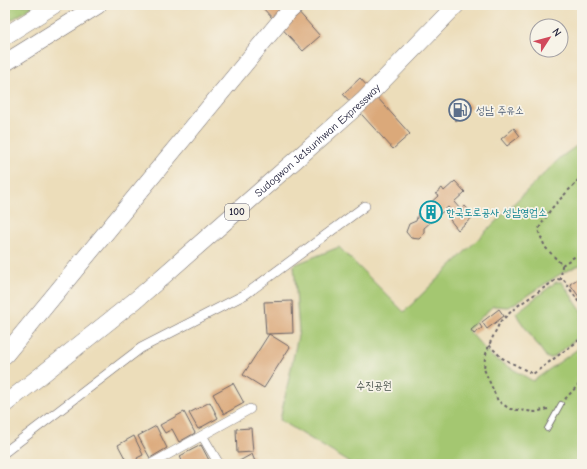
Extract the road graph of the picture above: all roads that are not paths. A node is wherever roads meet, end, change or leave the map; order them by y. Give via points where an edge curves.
1 (54, 5) edge
2 (98, 5) edge
3 (296, 5) edge
4 (456, 5) edge
5 (5, 36) edge
6 (47, 37) junction
7 (5, 63) edge
8 (5, 76) edge
9 (365, 206) dead end
10 (5, 355) edge
11 (5, 404) edge
12 (561, 404) road end
13 (250, 409) dead end
14 (547, 429) dead end
15 (202, 436) junction
16 (5, 452) edge
17 (151, 464) edge
18 (218, 464) edge

1 - 5 highway
2 - 6 highway
3 - 10 highway
4 - 11 highway, Sudogwon Je1sunhwan Expressway / 100 via 364,100 137,299
6 - 7 highway
6 - 8 highway
9 - 16 street via 246,294 141,348
12 - 14 lane
13 - 15 street
15 - 17 street
15 - 18 street

